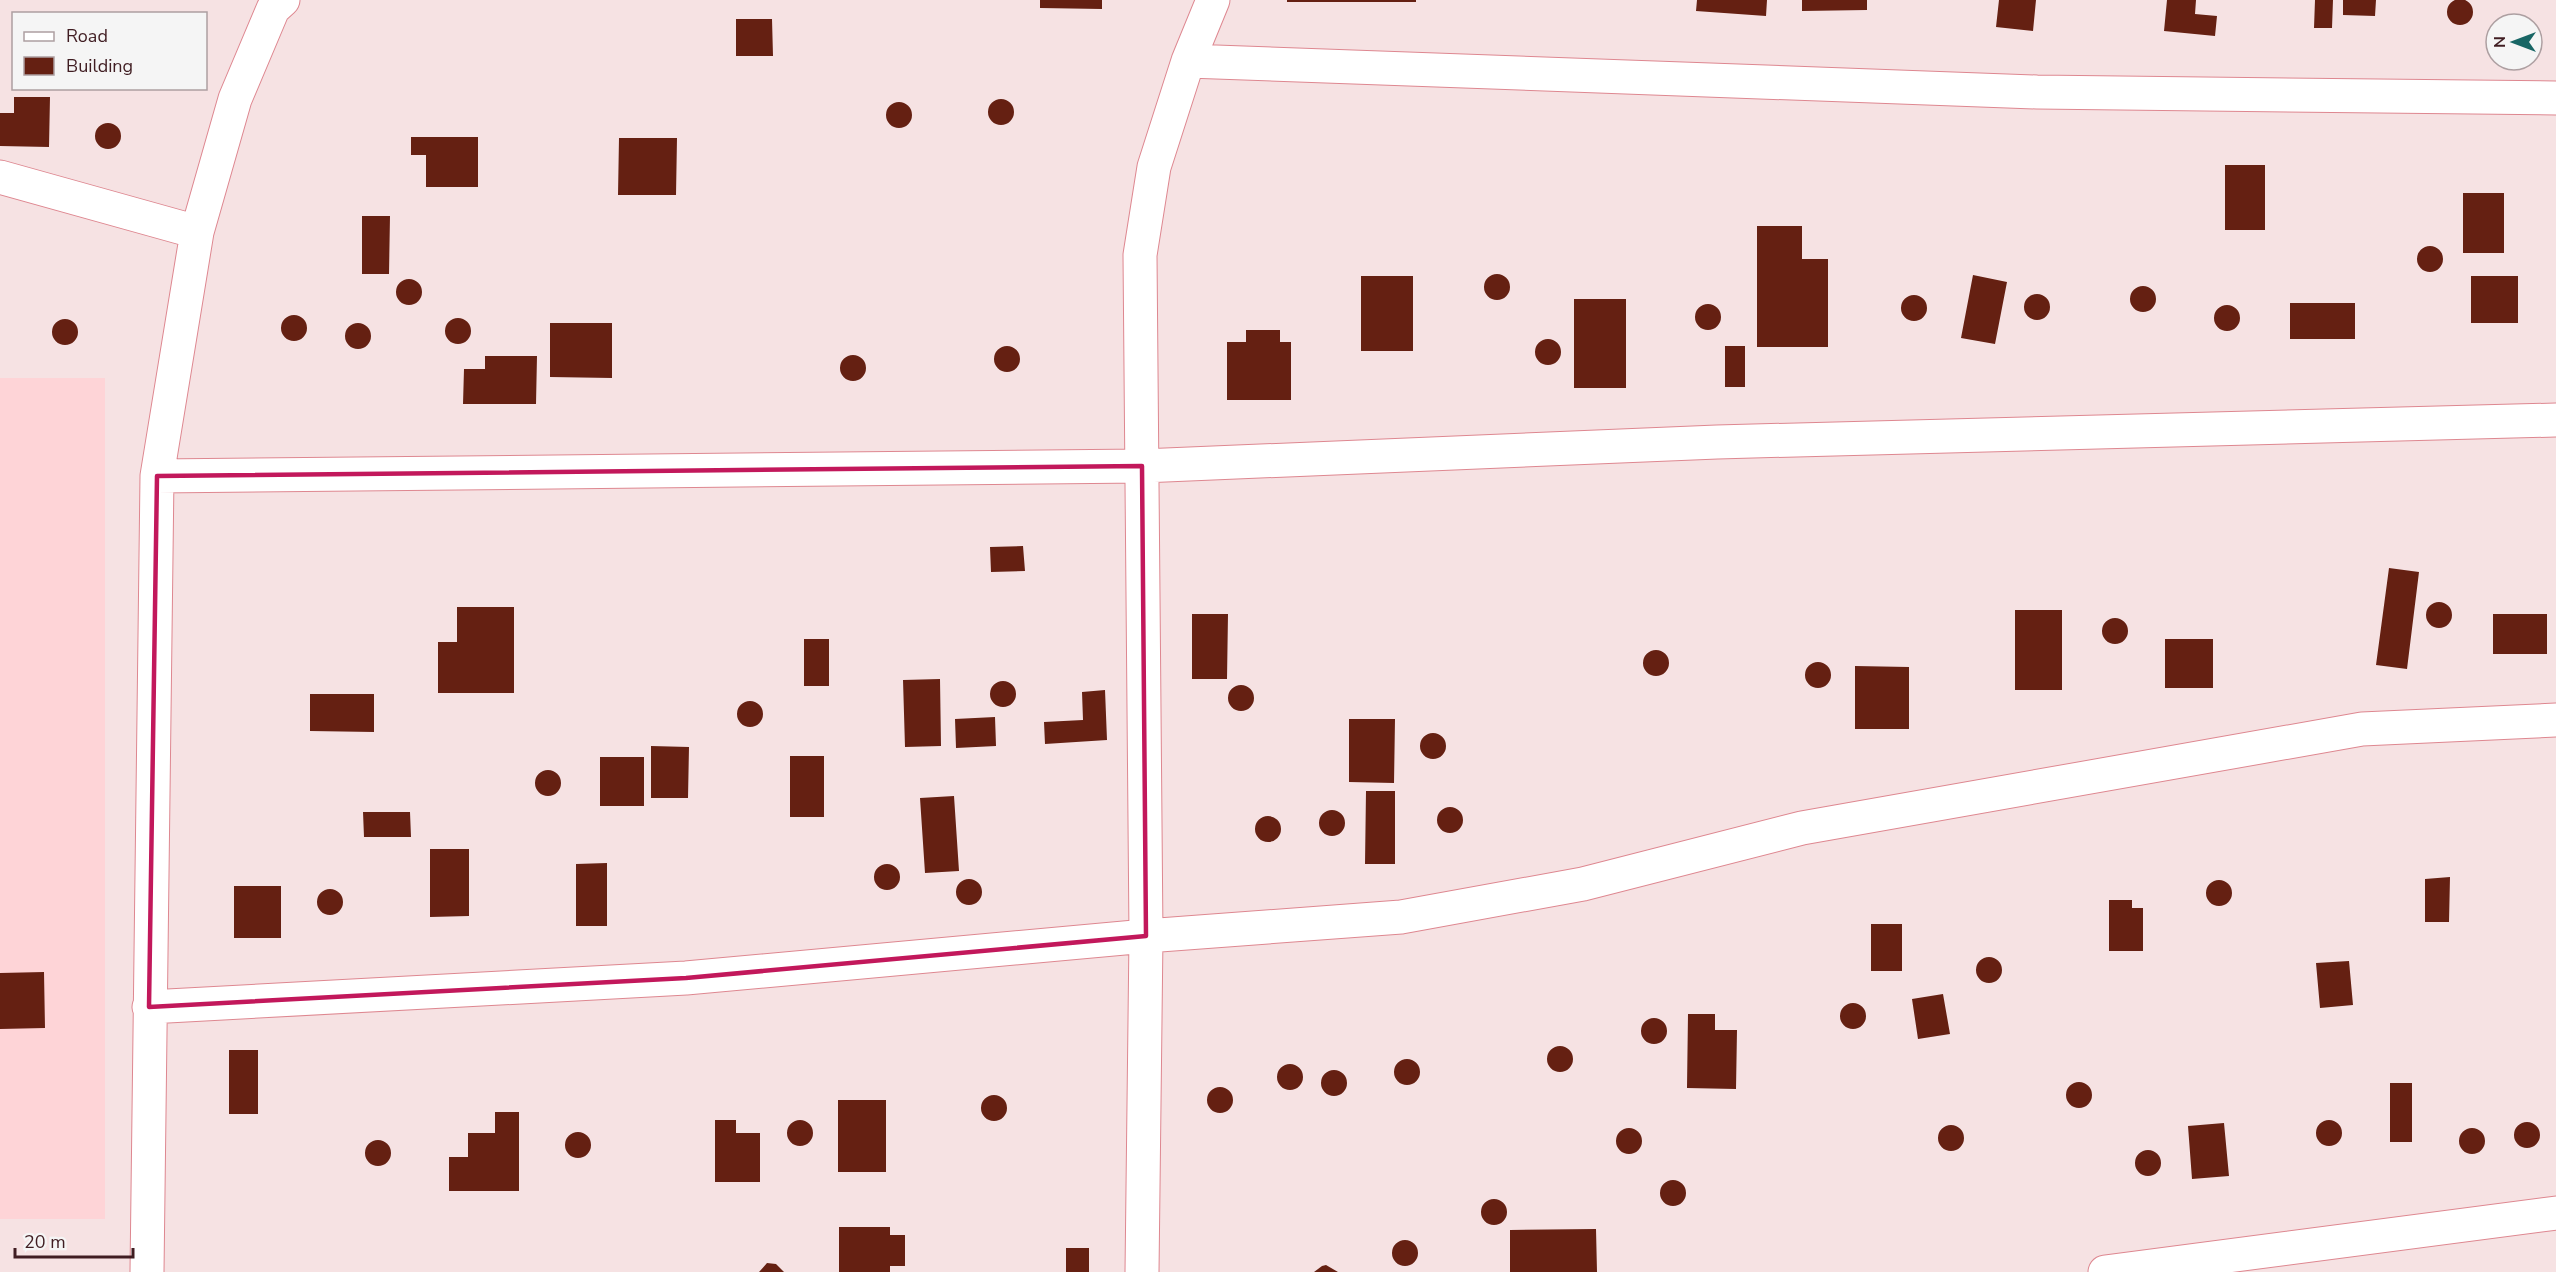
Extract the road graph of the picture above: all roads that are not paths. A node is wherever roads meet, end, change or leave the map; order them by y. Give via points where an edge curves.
1 (283, 0) edge
2 (1213, 0) edge
3 (1188, 61) junction
4 (2556, 98) edge
5 (0, 177) edge
6 (197, 232) junction
7 (2556, 420) edge
8 (1142, 466) junction
9 (157, 476) junction
10 (2556, 720) edge
11 (1146, 936) junction
12 (149, 1007) junction
13 (2556, 1213) edge
14 (147, 1272) edge
15 (1142, 1272) edge
16 (2105, 1272) edge

1 - 6 street via 273,9 235,99
2 - 3 street
3 - 4 street via 2037,92
3 - 8 street via 1154,167 1140,255
5 - 6 street
6 - 9 street
7 - 8 street via 1717,442
8 - 9 street
8 - 11 street
9 - 12 street
10 - 11 street via 2362,729 1803,828 1583,884 1401,917
11 - 12 street via 686,978
11 - 15 street
12 - 14 street
13 - 16 street

